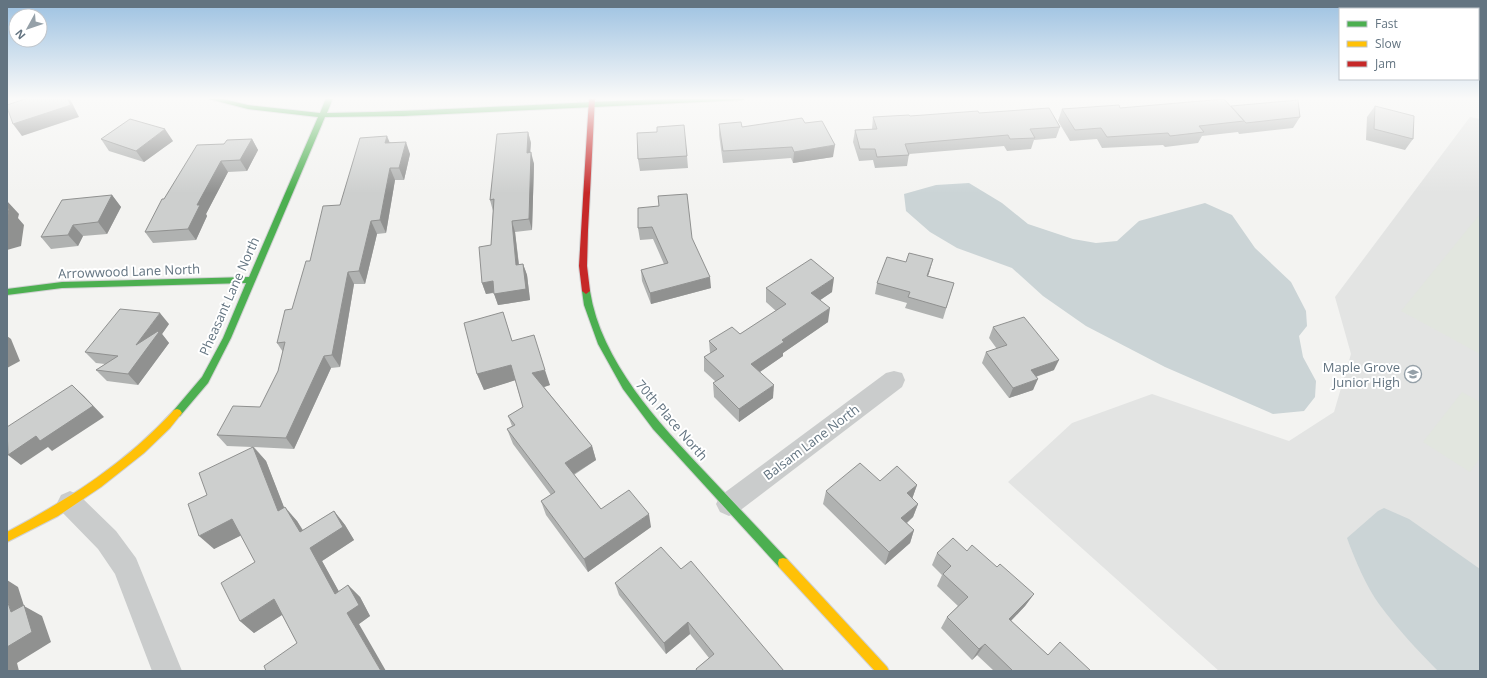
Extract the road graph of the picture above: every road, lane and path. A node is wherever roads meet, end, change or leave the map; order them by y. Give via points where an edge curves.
1 (317, 130) edge
2 (590, 130) edge
3 (251, 280) junction
4 (7, 292) edge
5 (894, 380) dead end
6 (70, 503) junction
7 (729, 504) junction
8 (7, 537) edge
9 (167, 671) edge
10 (883, 671) edge

1 - 3 street, Pheasant Lane North
2 - 7 street, 70th Place North via 583,266 588,305 603,344 626,386 656,426
3 - 4 street, Arrowwood Lane North via 62,285
3 - 6 street, Pheasant Lane North via 227,338 204,380 166,426 116,470
5 - 7 street, Balsam Lane North
6 - 8 street, Pheasant Lane North
6 - 9 street via 107,540 126,567
7 - 10 street, 70th Place North

